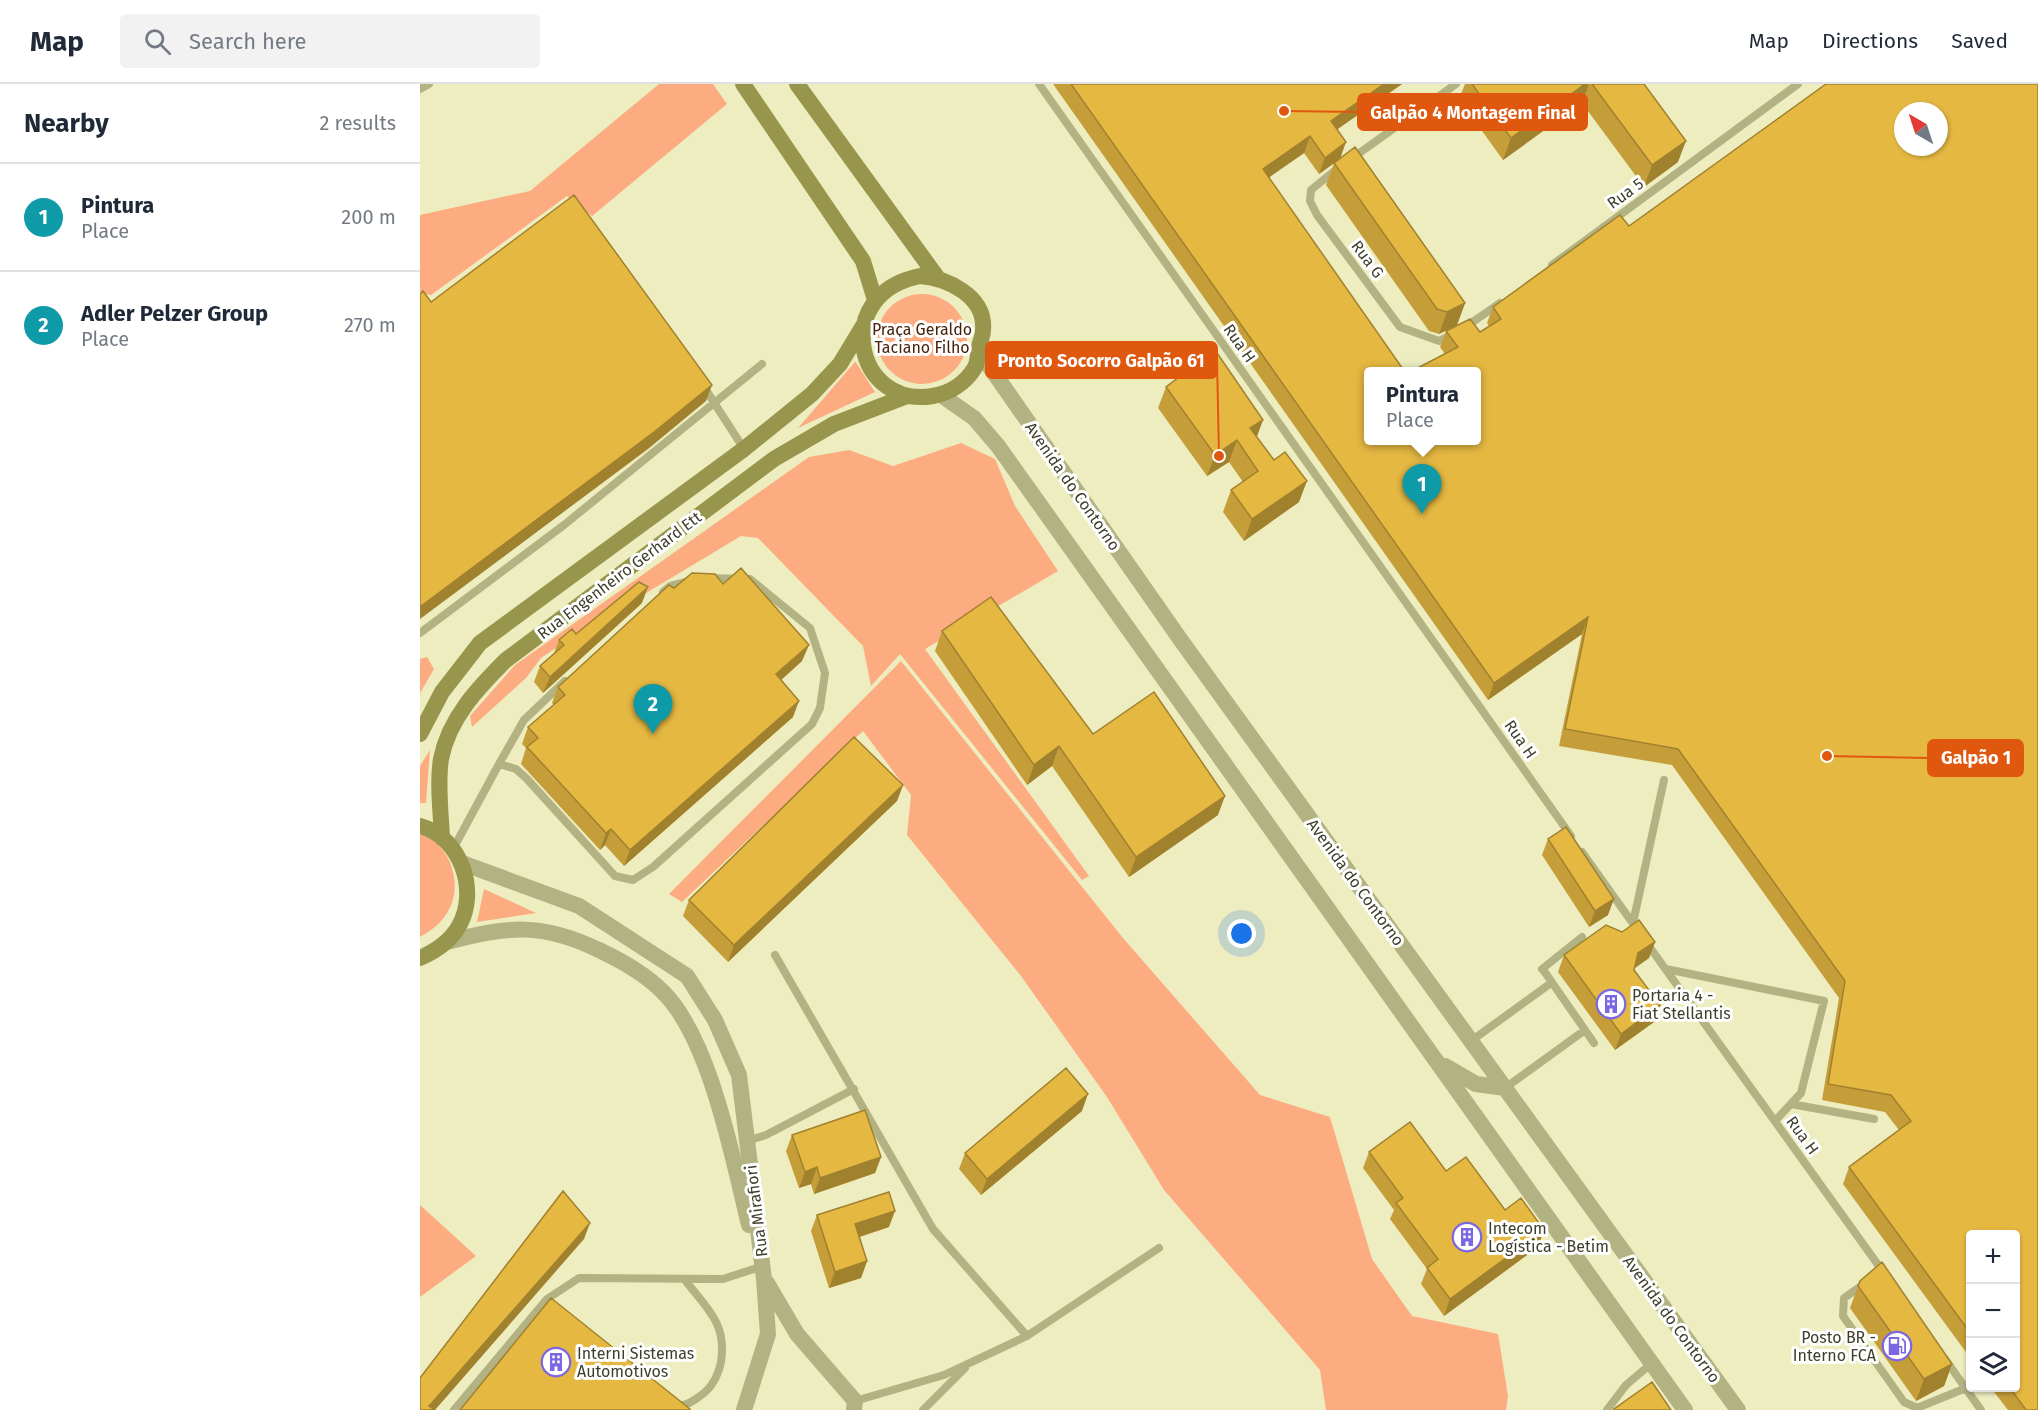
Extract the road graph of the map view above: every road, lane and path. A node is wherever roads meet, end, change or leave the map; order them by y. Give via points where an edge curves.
1 (429, 84) edge
2 (743, 84) edge
3 (797, 84) edge
4 (1039, 84) edge
5 (1456, 84) edge
6 (1798, 84) edge
7 (420, 89) edge
8 (1544, 270) edge
9 (937, 277) junction
10 (1506, 298) edge
11 (874, 300) junction
12 (863, 326) junction
13 (978, 350) junction
14 (762, 364) dead end
15 (695, 375) edge
16 (942, 395) junction
17 (907, 396) junction
18 (716, 403) junction
19 (744, 449) junction
20 (654, 601) edge
21 (420, 633) edge
22 (572, 675) edge
23 (420, 734) edge
24 (499, 764) junction
25 (1664, 780) dead end
26 (420, 826) edge
27 (453, 850) junction
28 (1633, 923) junction
29 (1582, 937) dead end
30 (447, 942) junction
31 (775, 955) dead end
32 (420, 958) edge
33 (1666, 969) junction
34 (1551, 983) junction
35 (1585, 1030) junction
36 (1471, 1041) junction
37 (1594, 1043) dead end
38 (1435, 1058) junction
39 (1505, 1088) junction
40 (854, 1089) junction
41 (1791, 1104) junction
42 (1874, 1119) dead end
43 (1775, 1122) junction
44 (748, 1141) junction
45 (729, 1146) junction
46 (1159, 1248) dead end
47 (1882, 1270) junction
48 (762, 1271) junction
49 (1888, 1279) edge
50 (685, 1280) junction
51 (547, 1299) junction
52 (555, 1306) edge
53 (1027, 1336) junction
54 (1940, 1352) edge
55 (970, 1363) junction
56 (1652, 1363) junction
57 (1966, 1388) joint
58 (1969, 1392) edge
59 (666, 1401) edge
60 (854, 1406) edge
61 (454, 1410) edge
62 (744, 1410) edge
63 (923, 1410) edge
64 (1607, 1410) edge
65 (1684, 1410) edge
66 (1738, 1410) edge
67 (1981, 1410) edge

1 - 7 lane
2 - 11 main road via 863,261
3 - 9 main road
4 - 28 lane, Rua H
5 - 10 lane, Rua G via 1311,190 1310,201 1400,327 1439,340 1469,326
6 - 8 lane, Rua 5
9 - 11 main road via 903,279
9 - 13 main road via 954,284 978,311 984,328
11 - 12 main road
12 - 17 main road via 862,344 872,369 891,389
12 - 19 main road, Rua Engenheiro Gerhard Ett via 840,364 812,394
13 - 16 main road via 978,362 969,376
13 - 36 street, Avenida do Contorno via 1180,639
14 - 18 lane
15 - 18 lane
16 - 17 main road
16 - 38 street via 974,418 998,446
17 - 27 main road, Rua Engenheiro Gerhard Ett via 834,424 774,459 506,660 471,695 449,733 441,760
18 - 19 lane
18 - 21 lane via 564,525
19 - 23 main road, Rua Engenheiro Gerhard Ett via 480,643 442,692
20 - 24 lane via 670,586 714,576 750,579 810,628 825,673 820,708 812,724 653,867 633,880 615,876 527,779 516,769
22 - 24 lane via 524,720
24 - 27 lane
25 - 28 lane
26 - 27 main road
27 - 30 main road, Rua Engenheiro Gerhard Ett via 468,884 467,905
27 - 44 street, Rua Mirafiori via 579,906 687,976 715,1020 740,1075
28 - 33 lane, Rua H
29 - 34 lane via 1543,970
30 - 32 main road
30 - 45 street, Rua Mirafiori via 489,931 536,928 586,944 624,962 663,991 691,1032 719,1106
31 - 40 lane
33 - 41 lane via 1824,1001 1801,1093
33 - 43 lane, Rua H
34 - 35 lane
34 - 36 lane
35 - 37 lane
35 - 39 lane
36 - 39 street, Avenida do Contorno
38 - 39 street via 1457,1076 1476,1084
38 - 56 street
39 - 66 street, Avenida do Contorno
40 - 44 lane
40 - 53 lane via 933,1229
41 - 42 lane
41 - 43 lane
43 - 47 lane, Rua H
44 - 45 lane
44 - 48 street, Rua Mirafiori
45 - 48 street, Rua Mirafiori
46 - 53 lane
47 - 49 lane, Rua H
47 - 57 lane via 1844,1298 1842,1308 1843,1316 1889,1384 1904,1402 1917,1408
48 - 50 lane via 723,1279
48 - 60 street via 797,1334
48 - 62 street via 768,1334
50 - 51 lane via 579,1278
50 - 59 lane via 720,1326 724,1343 719,1373 708,1390 678,1406
51 - 52 lane
51 - 61 lane
53 - 55 lane
54 - 57 lane
55 - 60 lane
55 - 63 lane
56 - 64 lane via 1626,1385
56 - 65 street
58 - 67 lane

